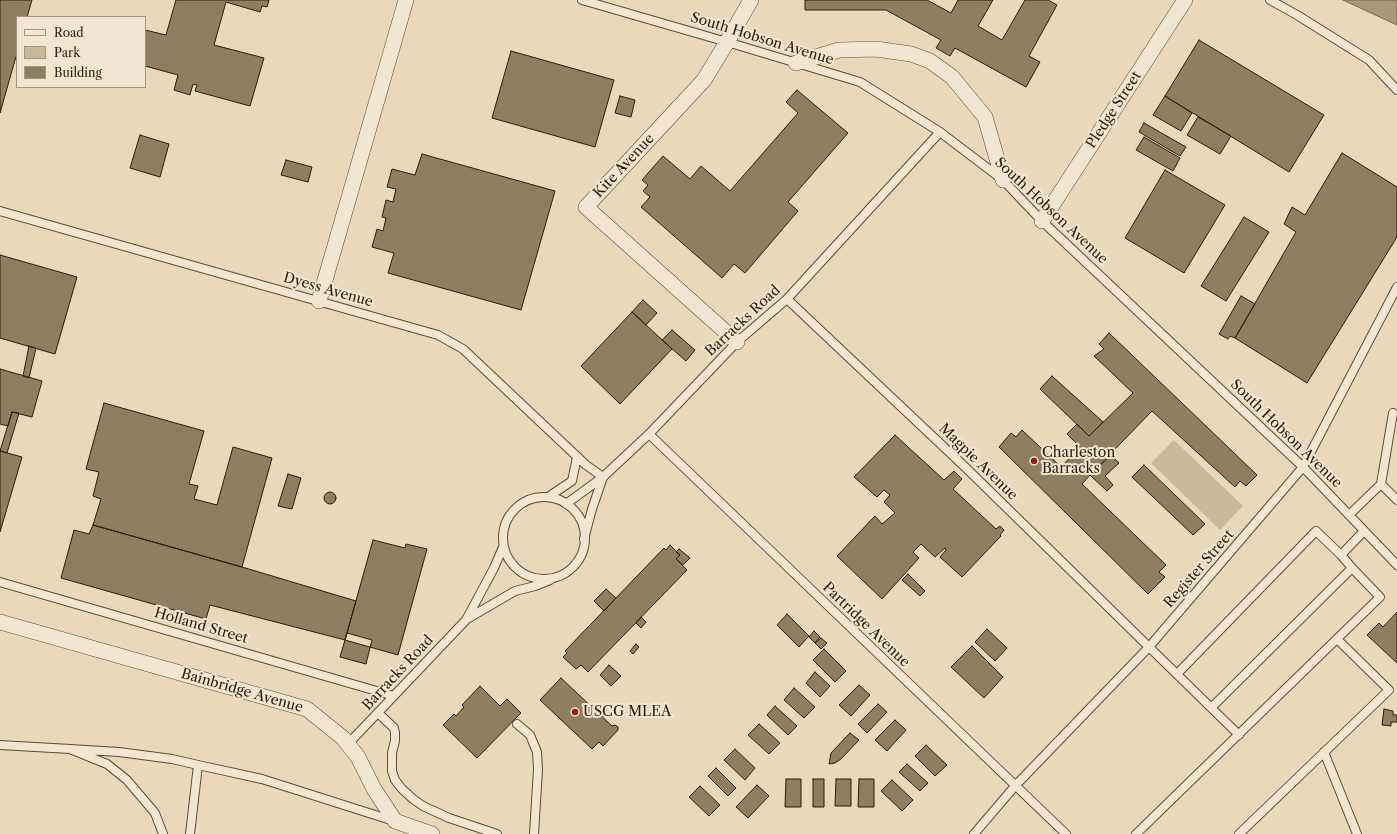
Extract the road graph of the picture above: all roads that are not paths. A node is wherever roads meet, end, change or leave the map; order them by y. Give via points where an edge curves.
1 (406, 0) edge
2 (583, 0) edge
3 (751, 0) edge
4 (1185, 0) edge
5 (1270, 0) edge
6 (727, 42) junction
7 (796, 63) junction
8 (1397, 90) edge
9 (940, 132) junction
10 (1003, 180) junction
11 (0, 211) edge
12 (1042, 221) junction
13 (1397, 287) edge
14 (787, 299) junction
15 (319, 301) junction
16 (737, 342) junction
17 (1393, 413) dead end
18 (649, 434) junction
19 (577, 457) junction
20 (1303, 466) junction
21 (603, 478) junction
22 (1381, 484) junction
23 (548, 497) junction
24 (1397, 500) edge
25 (566, 504) junction
26 (1349, 515) junction
27 (1364, 531) junction
28 (584, 539) junction
29 (504, 547) junction
30 (1341, 555) junction
31 (1397, 565) edge
32 (1352, 568) junction
33 (557, 577) junction
34 (0, 582) edge
35 (466, 620) junction
36 (0, 622) edge
37 (1337, 639) junction
38 (1149, 647) junction
39 (1177, 674) junction
40 (394, 696) junction
41 (1212, 707) junction
42 (378, 713) junction
43 (517, 724) dead end
44 (1239, 735) junction
45 (348, 744) junction
46 (0, 745) edge
47 (70, 749) junction
48 (1324, 752) junction
49 (198, 764) junction
50 (1015, 786) junction
51 (395, 821) junction
52 (163, 834) edge
53 (190, 834) edge
54 (432, 834) edge
55 (497, 834) edge
56 (534, 834) edge
57 (974, 834) edge
58 (1066, 834) edge
59 (1136, 834) edge
60 (1238, 834) edge
61 (1357, 834) edge

1 - 15 street
2 - 6 lane, South Hobson Avenue
3 - 6 street
4 - 12 street, Pledge Street
5 - 8 lane via 1369,60
6 - 7 lane, South Hobson Avenue
6 - 16 street, Kite Avenue via 704,80 586,207
7 - 9 lane, South Hobson Avenue via 860,82
7 - 10 street via 839,50 876,49 911,54 930,61 952,77 985,117
9 - 10 lane, South Hobson Avenue
9 - 14 lane, Barracks Road
10 - 12 lane, South Hobson Avenue
11 - 15 lane, Dyess Avenue
12 - 20 lane, South Hobson Avenue
13 - 20 lane, Register Street
14 - 16 lane, Barracks Road
14 - 38 lane, Magpie Avenue via 964,466
15 - 19 lane, Dyess Avenue via 438,335 463,349
16 - 18 lane, Barracks Road
17 - 22 lane
18 - 21 lane, Barracks Road
18 - 50 lane, Partridge Avenue
19 - 21 lane, Dyess Avenue
19 - 23 lane via 572,481
20 - 26 lane, South Hobson Avenue
20 - 38 lane, Register Street
21 - 25 lane
21 - 28 lane, Barracks Road
22 - 24 lane
22 - 26 lane
23 - 25 lane
23 - 29 lane via 523,502 513,511 506,522 503,534
25 - 28 lane via 580,519
26 - 27 lane, South Hobson Avenue
27 - 30 lane
27 - 31 lane, South Hobson Avenue
28 - 33 lane via 579,560
29 - 33 lane via 508,559 517,569 529,576 543,579
29 - 35 lane
30 - 32 lane
30 - 39 lane via 1316,531
32 - 37 lane via 1380,596
32 - 41 lane
33 - 35 lane via 515,591
34 - 40 lane, Holland Street
35 - 40 lane, Barracks Road
36 - 45 street, Bainbridge Avenue via 307,708
37 - 44 lane
37 - 48 lane via 1389,690
38 - 39 lane, Magpie Avenue
38 - 50 lane, Register Street
39 - 41 lane, Magpie Avenue
40 - 42 lane, Barracks Road
41 - 44 lane, Magpie Avenue
42 - 45 lane, Barracks Road
42 - 55 lane via 394,728 392,771 402,789 423,806 449,818
43 - 56 lane via 530,735 537,752
44 - 59 lane
45 - 51 street, Bainbridge Avenue
46 - 47 lane
47 - 49 lane via 119,752
47 - 52 lane via 107,764 127,780 155,813
48 - 60 lane
48 - 61 lane
49 - 51 lane via 262,779
49 - 53 lane
50 - 57 lane, Register Street
50 - 58 lane, Partridge Avenue
51 - 54 street

